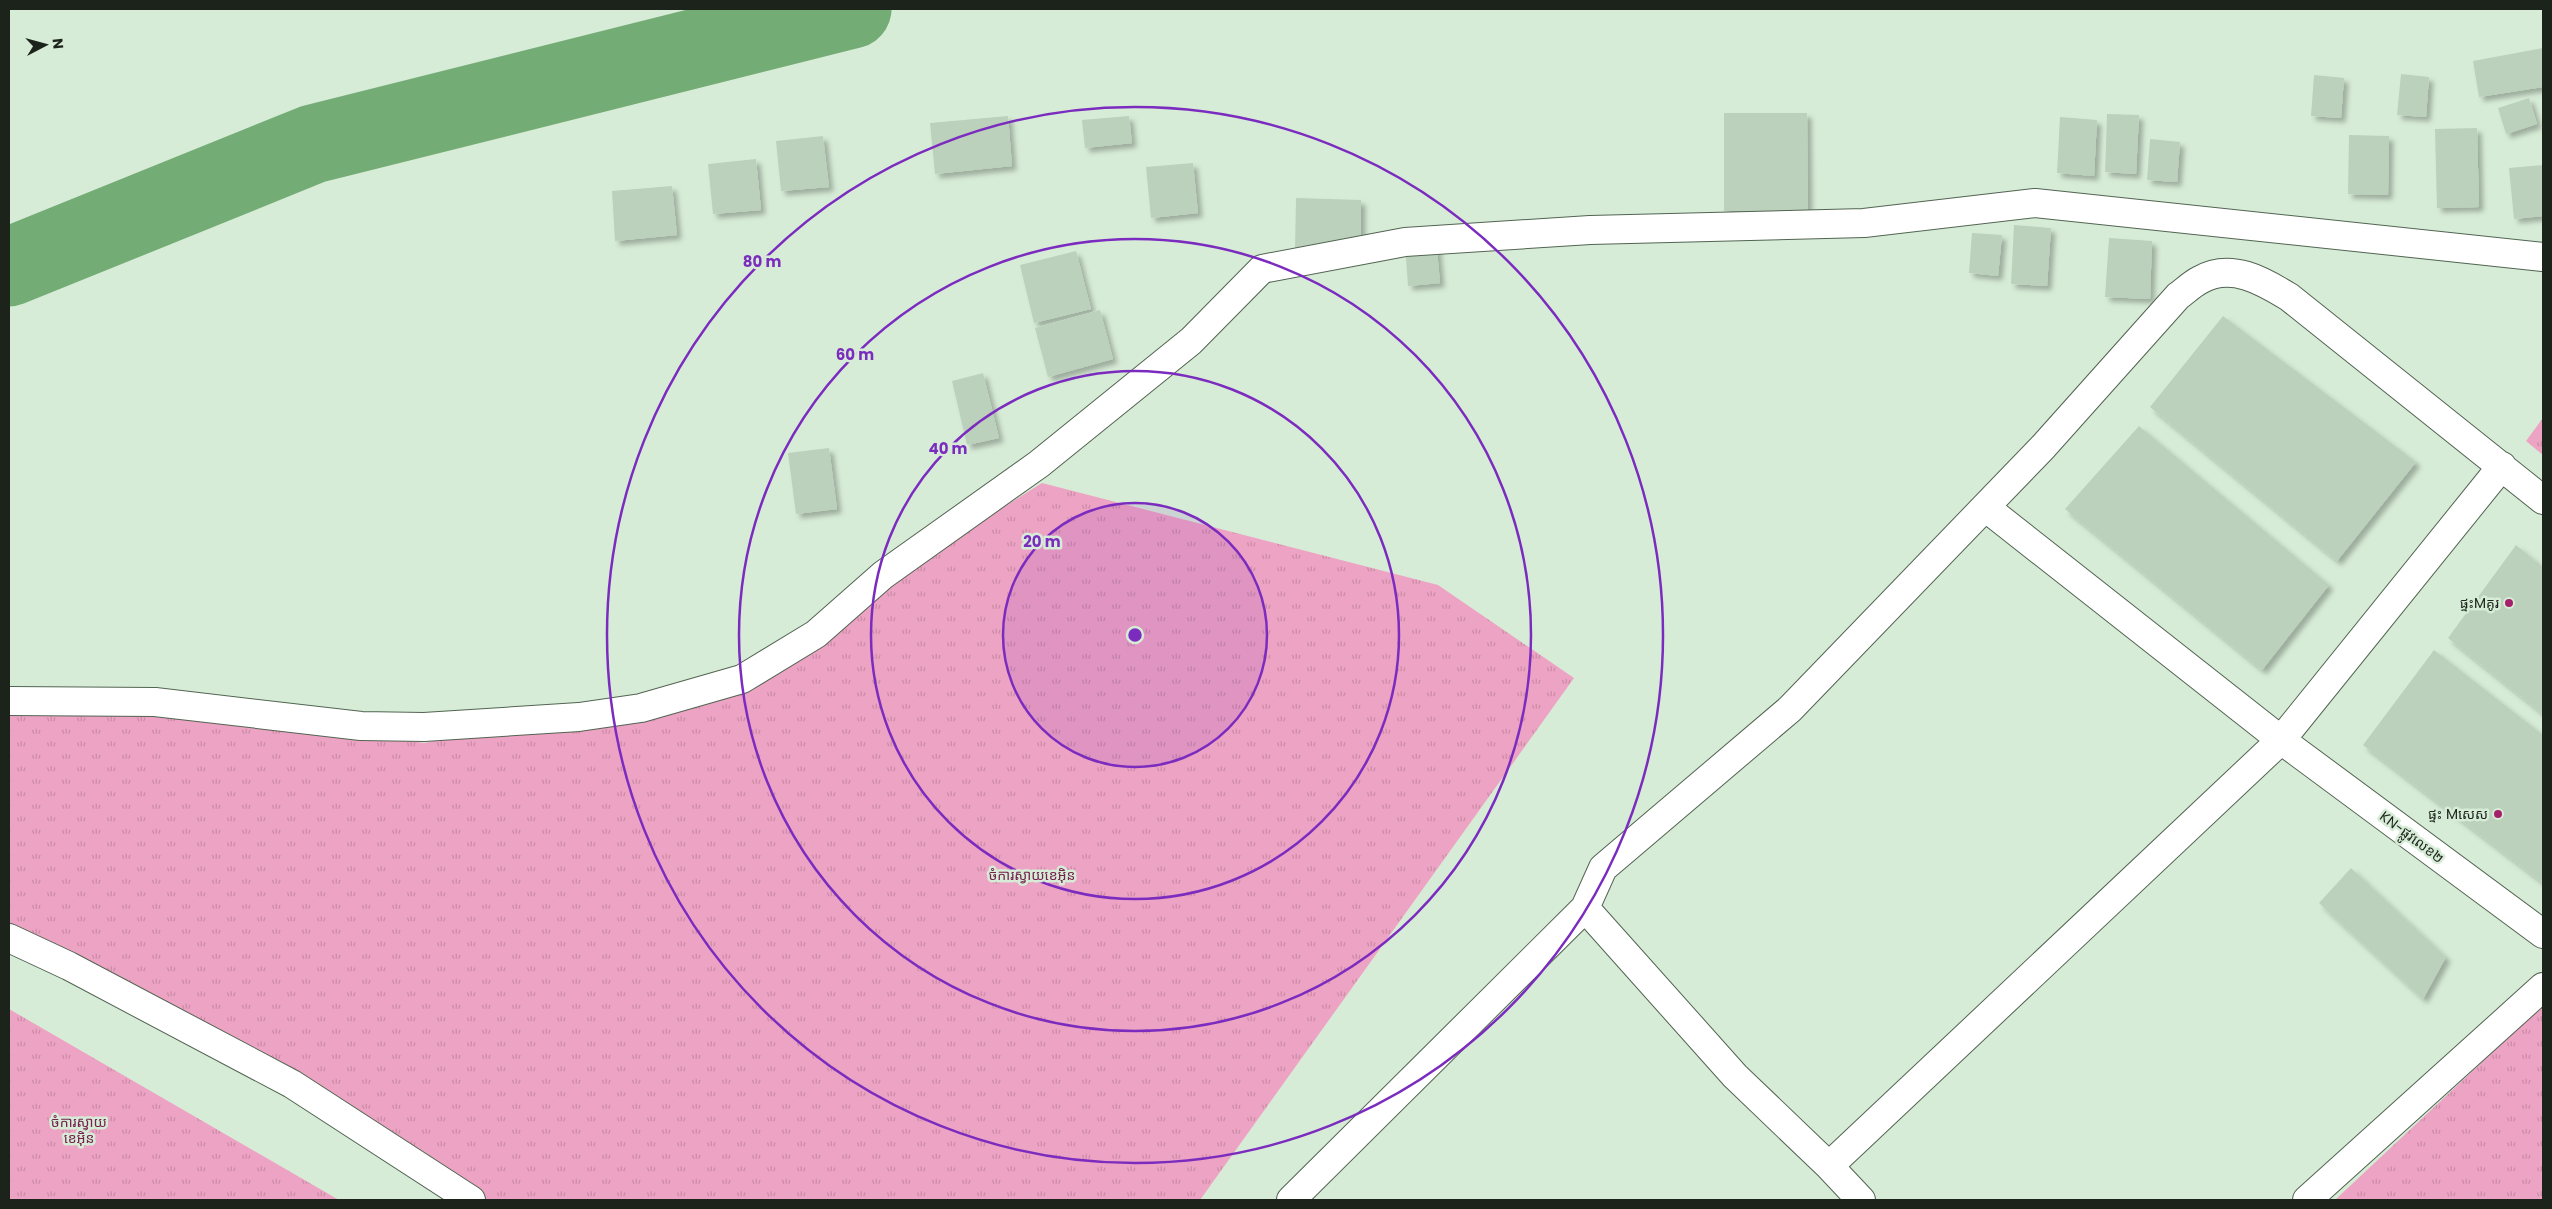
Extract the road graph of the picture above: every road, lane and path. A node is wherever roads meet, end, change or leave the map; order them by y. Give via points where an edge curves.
1 (2543, 257) edge
2 (2502, 466) junction
3 (2543, 500) edge
4 (1986, 507) junction
5 (9, 701) edge
6 (2281, 740) junction
7 (1585, 908) junction
8 (2543, 934) edge
9 (9, 938) edge
10 (2543, 987) edge
11 (1829, 1166) junction
12 (471, 1200) edge
13 (1291, 1200) edge
14 (1861, 1200) edge
15 (2307, 1200) edge

1 - 5 street via 2035,203 1864,223 1590,230 1404,242 1262,269 1191,341 1038,464 883,575 816,634 742,679 641,708 579,717 424,727 361,726 155,702
2 - 3 street
2 - 4 street via 2289,297 2260,279 2230,272 2202,279 2178,296
2 - 6 street
4 - 6 street, KN-ផ្លូវលេខ២
4 - 7 street via 1790,709 1603,868
6 - 8 street, KN-ផ្លូវលេខ២
6 - 11 street
7 - 11 street via 1735,1076
7 - 13 street
9 - 12 street via 69,966 292,1084
10 - 15 street
11 - 14 street

